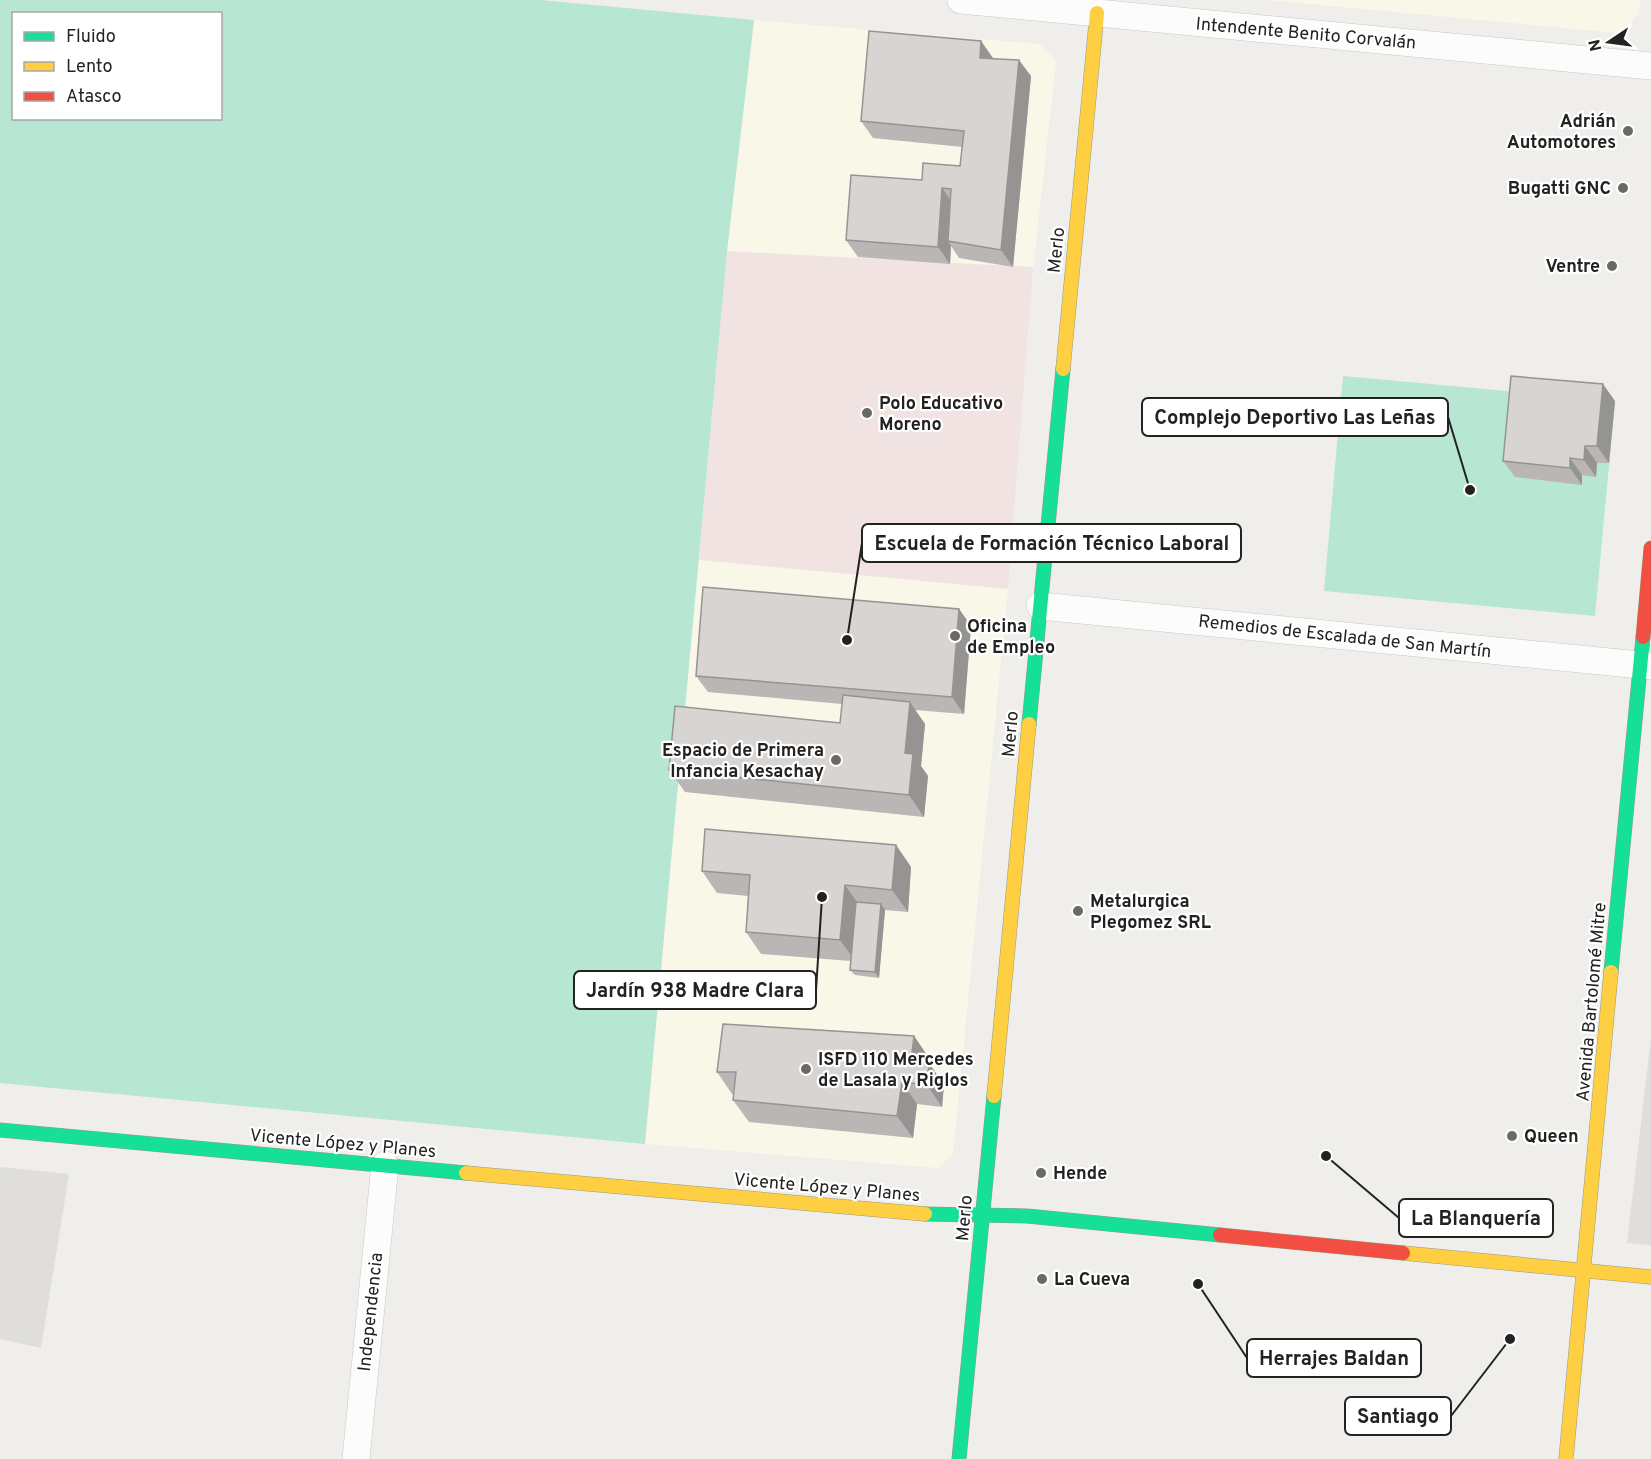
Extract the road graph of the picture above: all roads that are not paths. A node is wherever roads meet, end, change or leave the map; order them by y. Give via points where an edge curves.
1 (961, 0) edge
2 (1097, 13) junction
3 (1651, 66) edge
4 (1651, 548) edge
5 (1040, 606) junction
6 (1645, 665) edge
7 (0, 1130) edge
8 (385, 1165) junction
9 (982, 1216) junction
10 (1583, 1270) junction
11 (1651, 1277) edge
12 (356, 1459) edge
13 (959, 1459) edge
14 (1566, 1459) edge

1 - 2 street, Intendente Benito Corvalán
2 - 3 street, Intendente Benito Corvalán
2 - 5 street, Merlo
4 - 6 street, Avenida Bartolomé Mitre
5 - 6 street, Remedios de Escalada de San Martín
5 - 9 street, Merlo
6 - 10 street, Avenida Bartolomé Mitre
7 - 8 street, Vicente López y Planes
8 - 9 street, Vicente López y Planes via 942,1216
8 - 12 street, Independencia
9 - 10 street, Vicente López y Planes via 1027,1216
9 - 13 street, Merlo
10 - 11 street, Vicente López y Planes
10 - 14 street, Avenida Bartolomé Mitre

